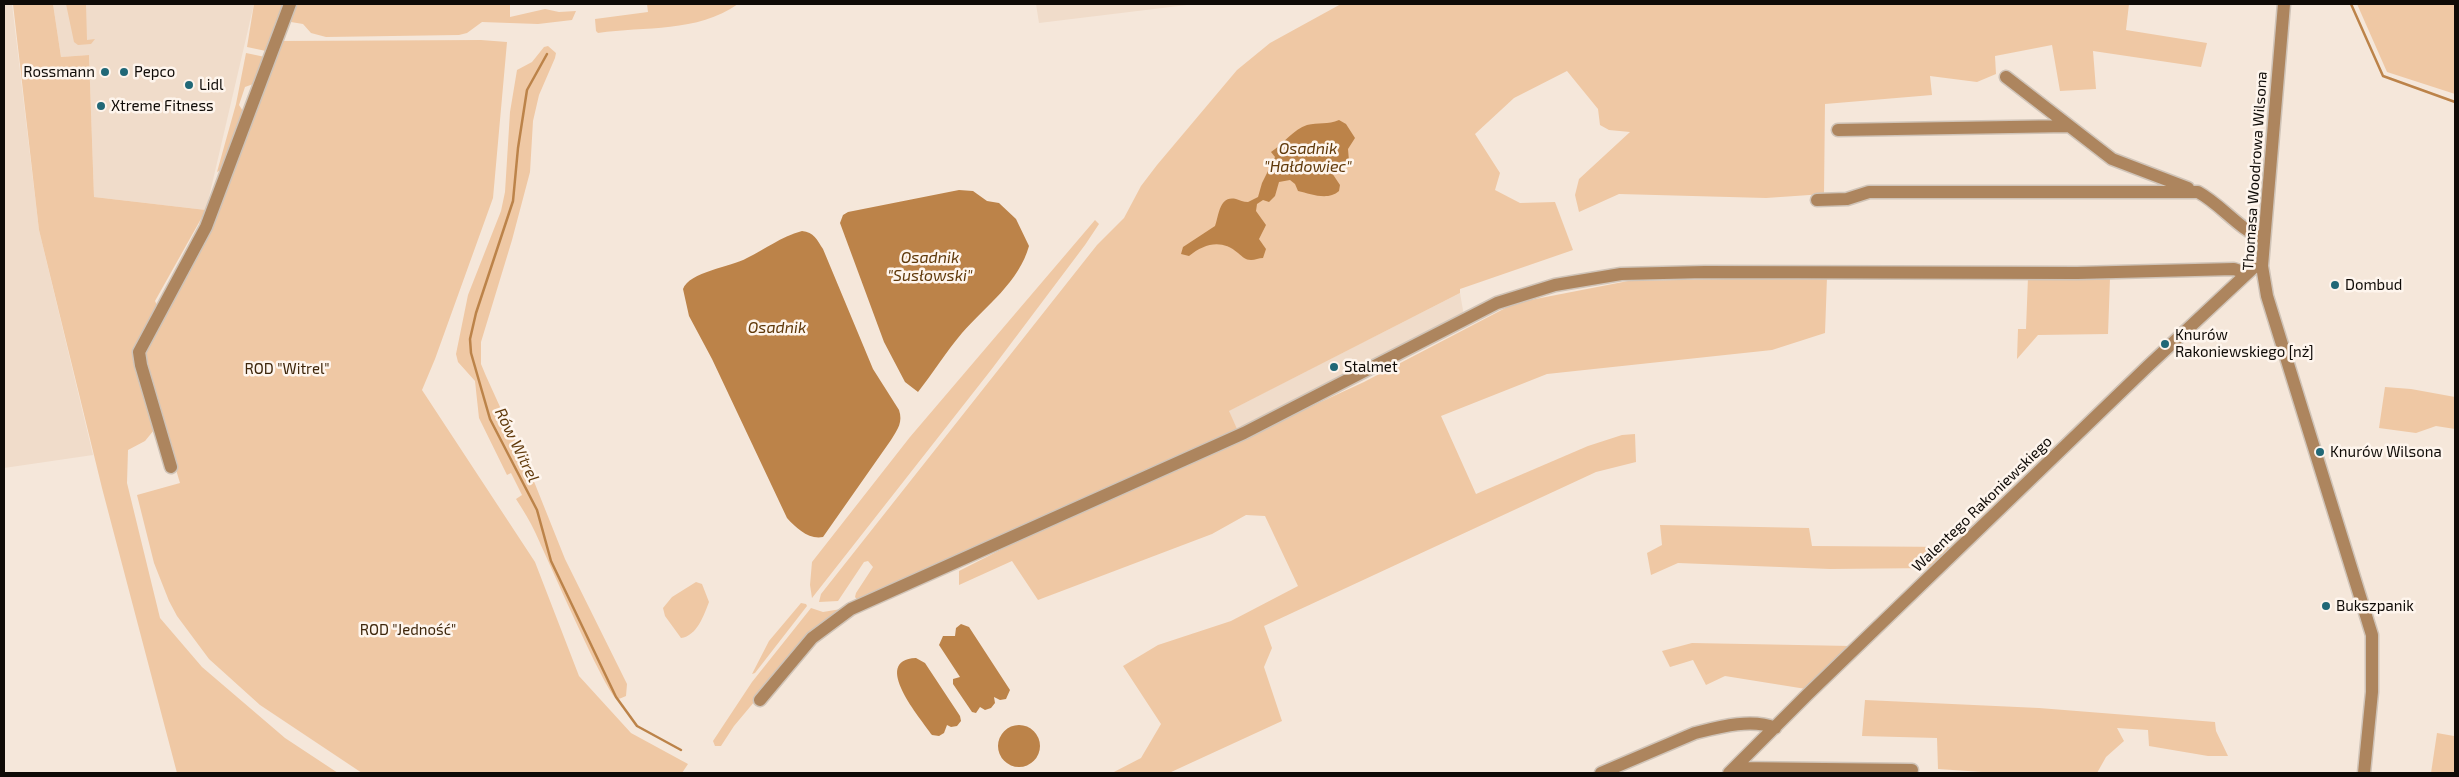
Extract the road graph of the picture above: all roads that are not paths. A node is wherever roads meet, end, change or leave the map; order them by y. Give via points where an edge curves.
1 (290, 4) edge
2 (2284, 4) edge
3 (2006, 77) dead end
4 (2068, 126) junction
5 (1838, 130) dead end
6 (2198, 192) junction
7 (1818, 200) dead end
8 (2264, 239) junction
9 (2262, 266) junction
10 (2246, 273) junction
11 (172, 466) dead end
12 (760, 700) dead end
13 (1775, 728) junction
14 (1732, 770) edge
15 (1912, 770) dead end
16 (1601, 773) edge
17 (2364, 773) edge

1 - 11 street via 206,226 139,352 140,365
2 - 8 street, Thomasa Woodrowa Wilsona
3 - 4 street
4 - 5 street
4 - 6 street via 2112,158
6 - 7 street via 1869,192 1847,199
6 - 8 street via 2225,211 2250,235
8 - 9 street, Thomasa Woodrowa Wilsona
9 - 10 street, Walentego Rakoniewskiego
9 - 17 street, Thomasa Woodrowa Wilsona via 2267,296 2372,635 2373,671
10 - 12 street via 2234,269 1621,274 1555,285 1516,296 1244,433 851,610 812,638
10 - 13 street, Walentego Rakoniewskiego
13 - 14 street, Walentego Rakoniewskiego
13 - 16 street via 1756,723 1710,729
14 - 15 street

